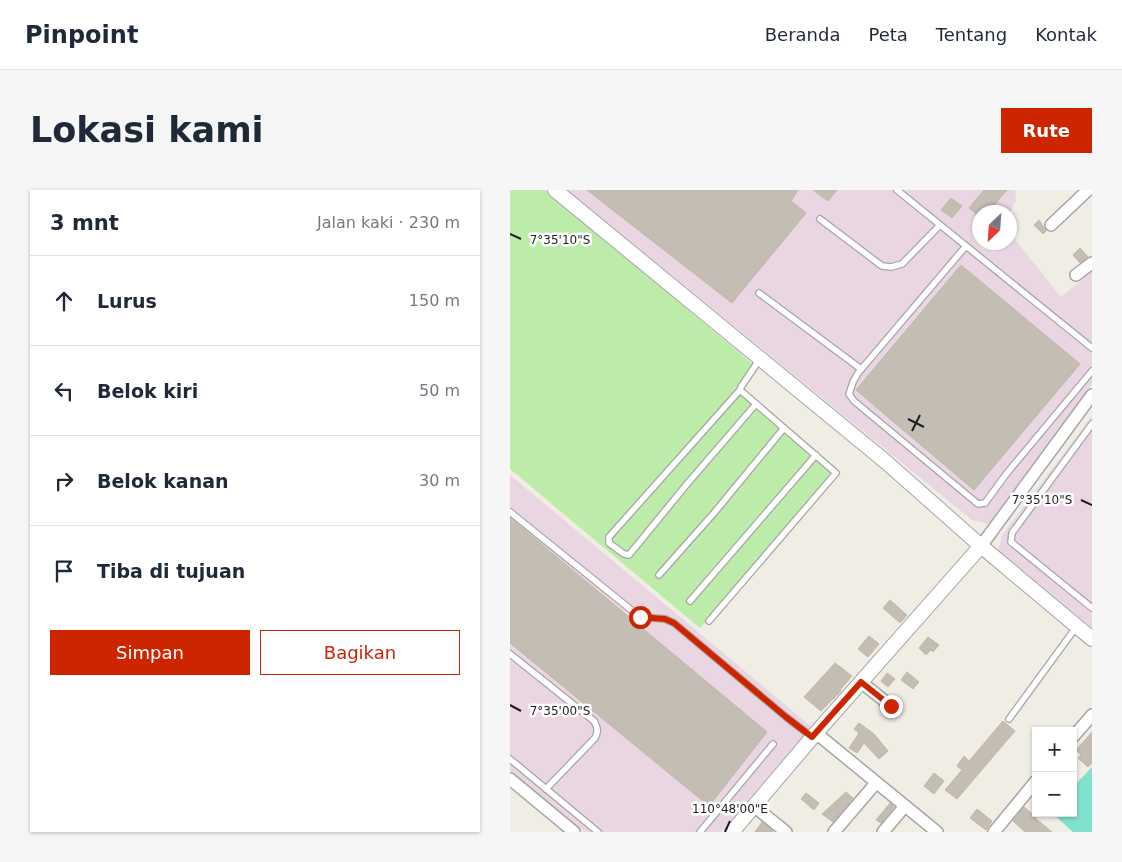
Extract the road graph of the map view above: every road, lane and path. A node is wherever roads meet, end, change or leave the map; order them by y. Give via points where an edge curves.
1 (555, 190) edge
2 (896, 190) edge
3 (1088, 190) edge
4 (820, 219) dead end
5 (940, 225) junction
6 (1051, 225) dead end
7 (966, 246) junction
8 (1092, 263) edge
9 (1076, 275) dead end
10 (759, 293) dead end
11 (1092, 348) edge
12 (760, 359) junction
13 (861, 369) junction
14 (1092, 371) edge
15 (740, 390) junction
16 (1092, 395) edge
17 (756, 404) junction
18 (1092, 424) edge
19 (784, 428) junction
20 (816, 455) junction
21 (510, 512) edge
22 (981, 546) junction
23 (659, 575) dead end
24 (690, 601) dead end
25 (1092, 608) edge
26 (709, 621) dead end
27 (1077, 626) junction
28 (1092, 639) edge
29 (510, 654) edge
30 (861, 682) junction
31 (891, 706) dead end
32 (1092, 715) edge
33 (1010, 719) dead end
34 (1077, 732) edge
35 (814, 735) junction
36 (773, 744) dead end
37 (510, 759) edge
38 (510, 779) edge
39 (876, 783) junction
40 (1032, 787) edge
41 (546, 789) junction
42 (906, 806) junction
43 (755, 807) junction
44 (574, 832) edge
45 (598, 832) edge
46 (700, 832) edge
47 (732, 832) edge
48 (786, 832) edge
49 (834, 832) edge
50 (883, 832) edge
51 (937, 832) edge
52 (994, 832) edge

1 - 12 street
2 - 5 lane
3 - 6 street
4 - 5 lane via 882,266 891,267 902,264
5 - 7 lane
7 - 11 lane
7 - 13 lane
8 - 9 street
10 - 13 lane
12 - 15 lane
12 - 22 street via 886,462
13 - 14 lane via 849,394 854,401 982,505
15 - 17 lane
15 - 17 lane via 609,537 609,542 629,555
16 - 22 street
17 - 19 lane
18 - 25 lane via 1012,533 1011,542
19 - 20 lane
19 - 23 lane
20 - 24 lane
20 - 26 lane via 836,473
21 - 35 lane via 640,617 674,623 786,717
22 - 27 street
22 - 30 street
27 - 28 street
27 - 33 lane
29 - 41 lane via 594,721 597,727 595,738
30 - 31 street
30 - 35 street
32 - 34 street
35 - 39 street
35 - 43 street
36 - 46 lane
37 - 41 lane
38 - 44 street
39 - 42 street
39 - 49 street
40 - 52 street
41 - 45 lane
42 - 50 street
42 - 51 street
43 - 47 street
43 - 48 street

